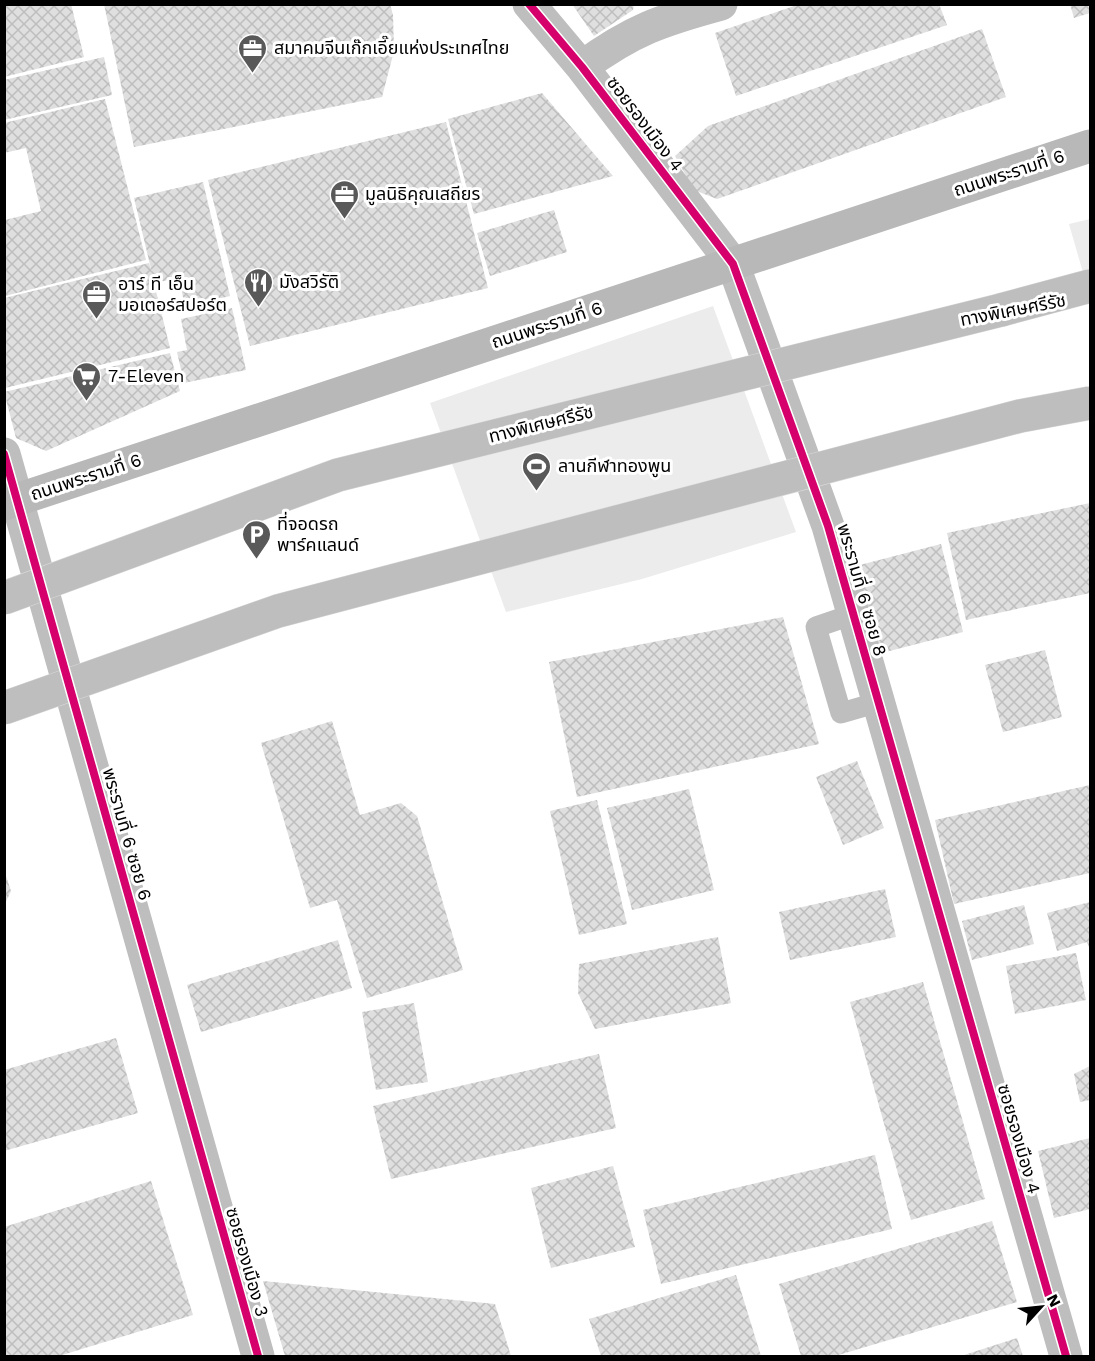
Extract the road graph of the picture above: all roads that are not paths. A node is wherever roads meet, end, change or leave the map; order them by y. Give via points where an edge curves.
1 (529, 4) edge
2 (721, 4) edge
3 (582, 67) junction
4 (1090, 146) edge
5 (733, 264) junction
6 (1090, 286) edge
7 (1090, 295) edge
8 (1001, 310) junction
9 (1090, 403) edge
10 (4, 453) edge
11 (11, 502) edge
12 (4, 598) edge
13 (4, 708) edge
14 (944, 930) joint
15 (207, 1176) joint
16 (1090, 1355) edge
17 (258, 1356) edge
18 (1066, 1356) edge
19 (1086, 1356) edge

1 - 3 main road, ซอยรองเมือง 4
2 - 3 main road via 650,25 615,43
3 - 5 main road, ซอยรองเมือง 4
4 - 5 main road, ถนนพระรามที่ 6
5 - 11 main road, ถนนพระรามที่ 6
5 - 14 main road, พระรามที่ 6 ซอย 8 via 828,526
6 - 8 main road
7 - 8 main road, ทางพิเศษศรีรัช
8 - 12 main road, ทางพิเศษศรีรัช, bridge via 338,475
9 - 13 main road, bridge via 1020,416 278,611
10 - 11 main road, พระรามที่ 6 ซอย 6
11 - 15 main road, พระรามที่ 6 ซอย 6
14 - 18 main road, ซอยรองเมือง 4
15 - 17 main road, ซอยรองเมือง 3
16 - 19 main road

